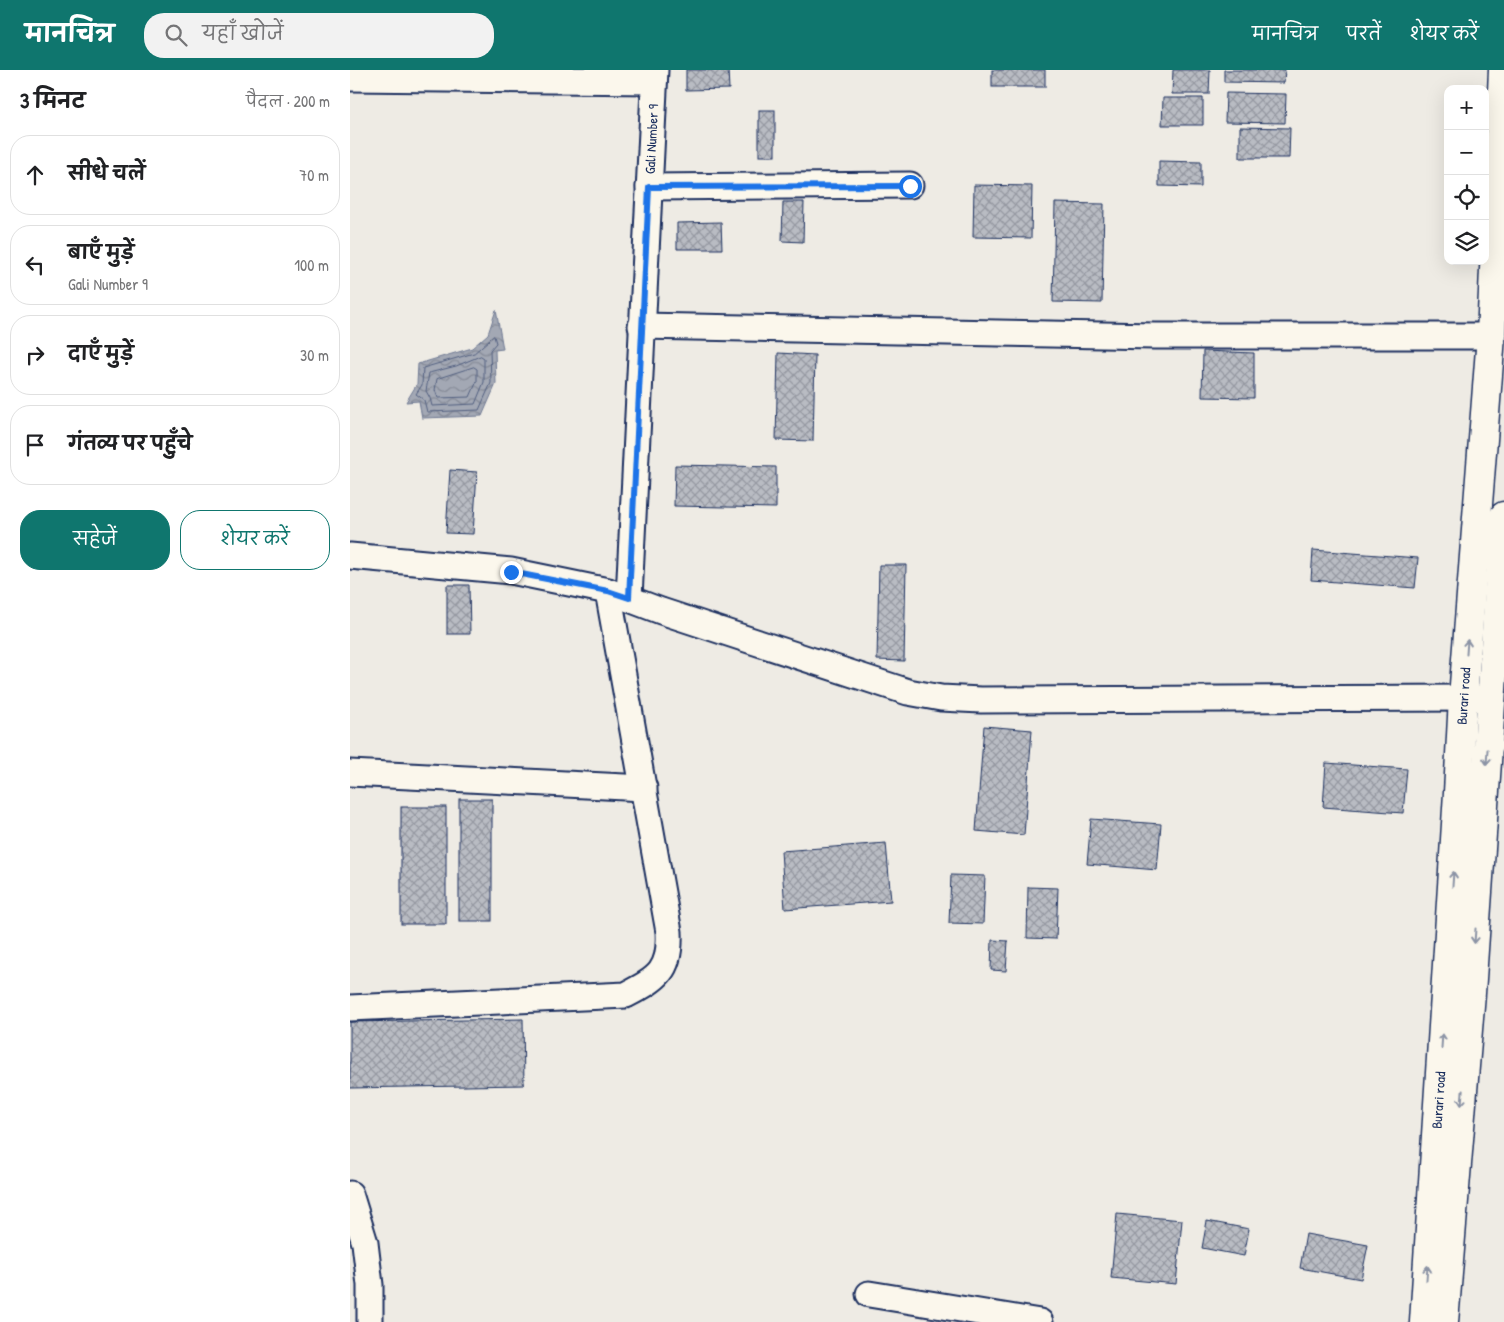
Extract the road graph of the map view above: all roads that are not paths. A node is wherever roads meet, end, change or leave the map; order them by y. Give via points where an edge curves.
1 (1503, 70) edge
2 (654, 76) edge
3 (350, 78) edge
4 (910, 186) dead end
5 (649, 187) junction
6 (641, 326) junction
7 (1491, 336) junction
8 (1504, 516) edge
9 (350, 556) edge
10 (619, 594) junction
11 (1463, 698) junction
12 (1492, 698) junction
13 (350, 773) edge
14 (644, 788) junction
15 (350, 1008) edge
16 (350, 1194) edge
17 (869, 1294) dead end
18 (370, 1322) edge
19 (1040, 1322) edge
20 (1424, 1322) edge
21 (1444, 1322) edge

1 - 7 main road, Burari road
2 - 3 street
2 - 5 street, Gali Number 9
4 - 5 street
5 - 6 street, Gali Number 9
6 - 7 street via 1155,336
6 - 10 street, Gali Number 9
11 -> 7 main road, Burari road
8 - 12 main road, Burari road
9 - 10 street via 511,572
10 - 11 street via 661,611 908,692 941,698
10 - 14 street, Gali Number 9
11 - 12 street
20 -> 11 main road, Burari road
12 -> 21 main road, Burari road
13 - 14 street
14 - 15 street, Gali Number 9 via 670,948 664,968 649,983 626,995
16 - 18 street via 365,1243
17 - 19 street

